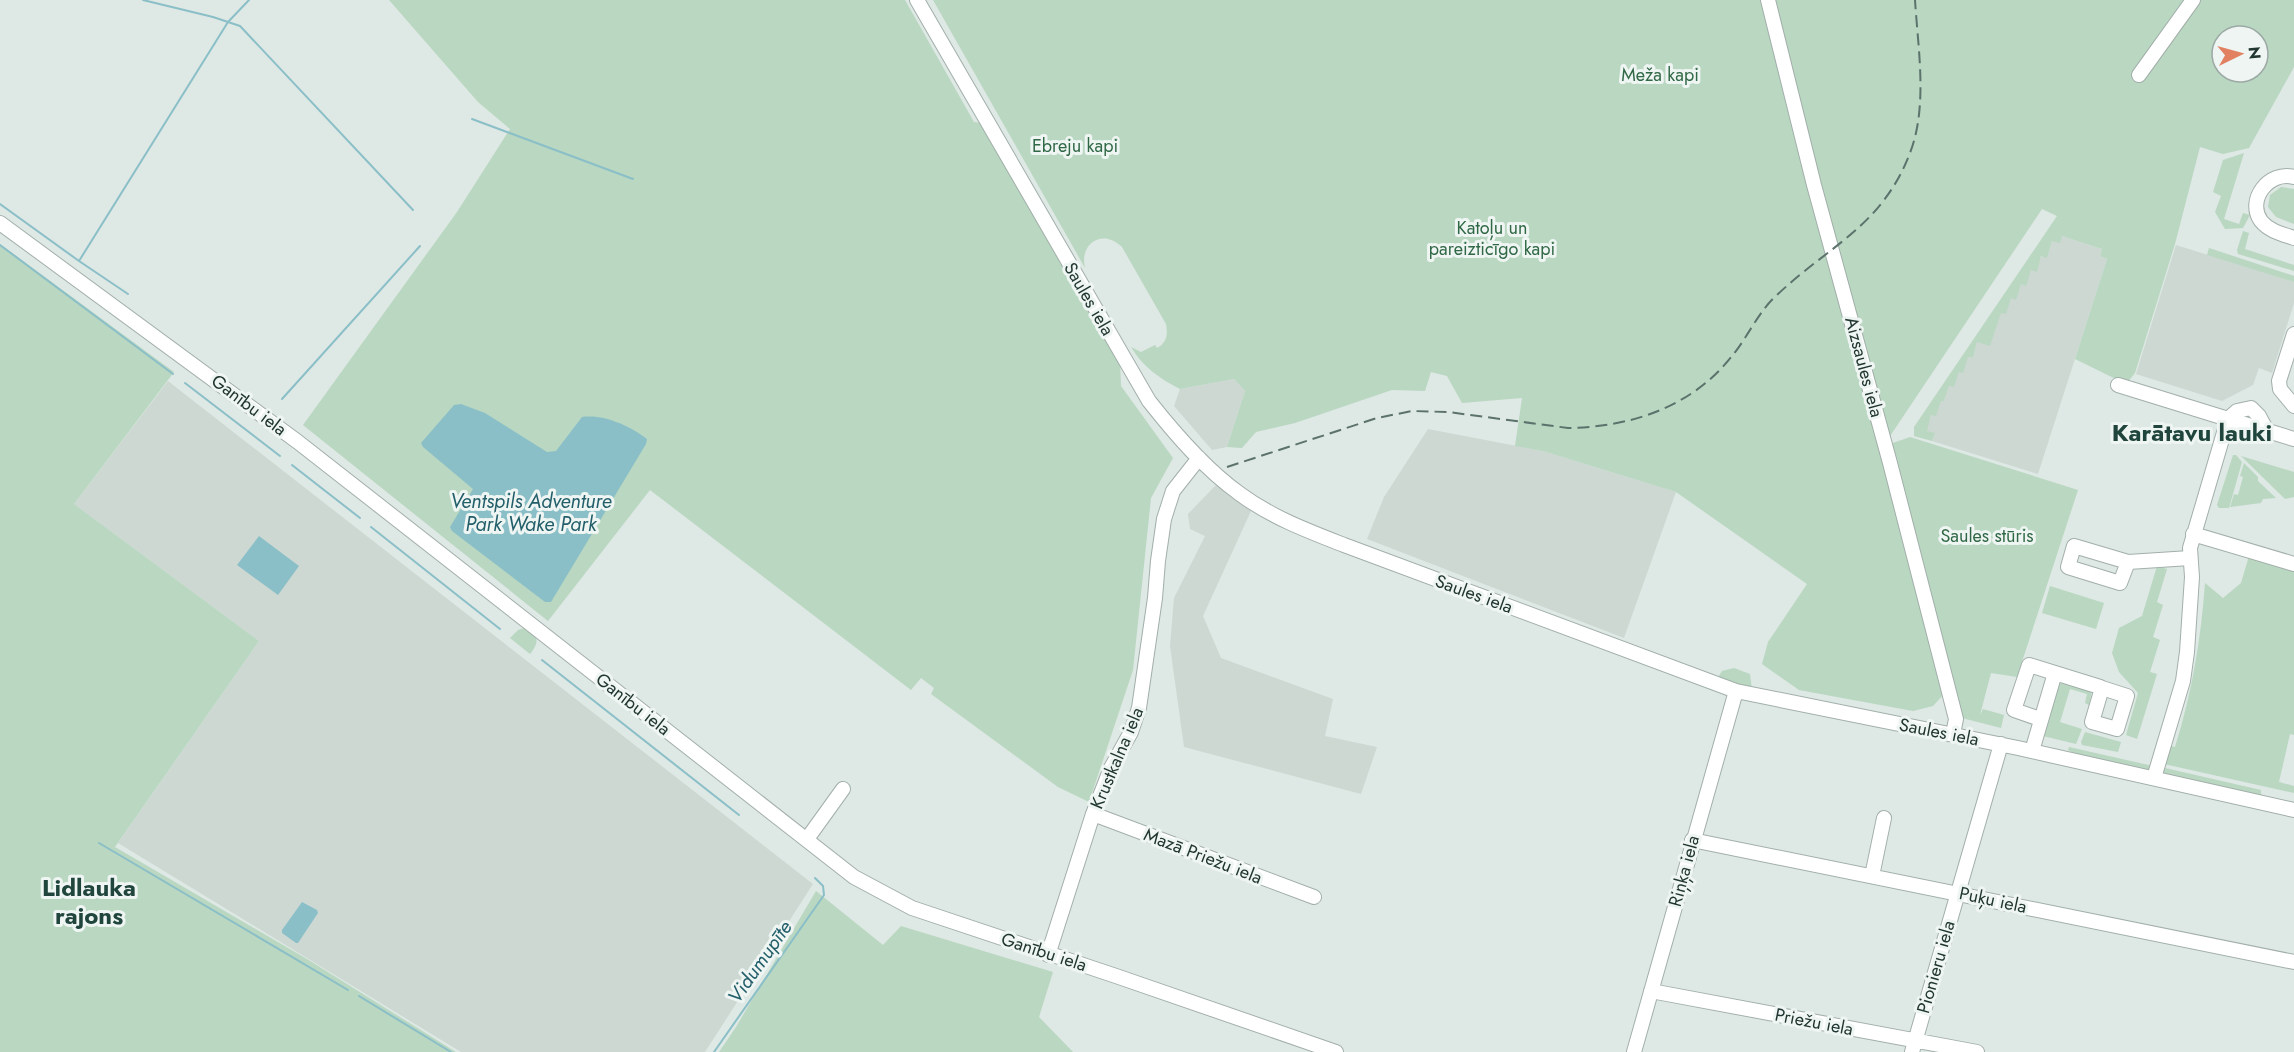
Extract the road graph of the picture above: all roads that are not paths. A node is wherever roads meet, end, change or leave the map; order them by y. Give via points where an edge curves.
1 (917, 0) edge
2 (1768, 0) edge
3 (2193, 0) edge
4 (2139, 75) dead end
5 (2294, 177) edge
6 (0, 223) edge
7 (2294, 238) edge
8 (2294, 334) edge
9 (2118, 385) dead end
10 (2294, 406) edge
11 (2228, 419) junction
12 (2293, 434) edge
13 (1199, 458) junction
14 (2193, 534) junction
15 (2128, 562) dead end
16 (2294, 564) edge
17 (2193, 567) junction
18 (2055, 673) junction
19 (2102, 688) dead end
20 (1736, 691) junction
21 (2040, 719) junction
22 (1953, 735) junction
23 (2001, 744) junction
24 (2032, 751) junction
25 (2154, 778) junction
26 (843, 789) dead end
27 (2294, 810) edge
28 (1093, 814) junction
29 (1884, 818) dead end
30 (807, 839) junction
31 (1692, 840) junction
32 (1872, 876) junction
33 (1957, 892) junction
34 (1314, 897) dead end
35 (1048, 955) junction
36 (2294, 962) edge
37 (1651, 991) junction
38 (1913, 1046) edge
39 (1336, 1052) edge
40 (1634, 1052) edge
41 (1977, 1052) edge

1 - 13 street, Saules iela via 1149,401
2 - 22 street, Aizsaules iela via 1956,719
3 - 4 street
5 - 7 street via 2274,178 2264,184 2258,195 2261,222
6 - 30 street, Ganību iela via 298,442
8 - 10 street via 2279,381
9 - 11 street
11 - 12 street via 2237,411 2251,408 2267,431
11 - 14 street
13 - 20 street, Saules iela via 1239,494 1294,525
13 - 28 street, Krustkalna iela via 1173,491 1164,519 1139,708
14 - 16 street
14 - 17 street
15 - 17 street
17 - 25 street via 2183,681
18 - 19 street
18 - 21 street
18 - 21 street via 2029,665 2014,711
20 - 22 street, Saules iela
20 - 31 street, Riņķa iela
21 - 24 street
22 - 23 street, Saules iela
23 - 24 street, Saules iela
23 - 33 street, Pionieru iela
24 - 25 street, Saules iela
25 - 27 street, Saules iela
26 - 30 street
28 - 34 street, Mazā Priežu iela
28 - 35 street, Krustkalna iela
29 - 32 street
30 - 35 street, Ganību iela via 855,877 898,902
31 - 32 street, Puķu iela
31 - 37 street, Riņķa iela
32 - 33 street, Puķu iela
33 - 36 street, Puķu iela
33 - 38 street, Pionieru iela
35 - 39 street, Ganību iela
37 - 38 street, Priežu iela
37 - 40 street, Riņķa iela
38 - 41 street, Priežu iela

